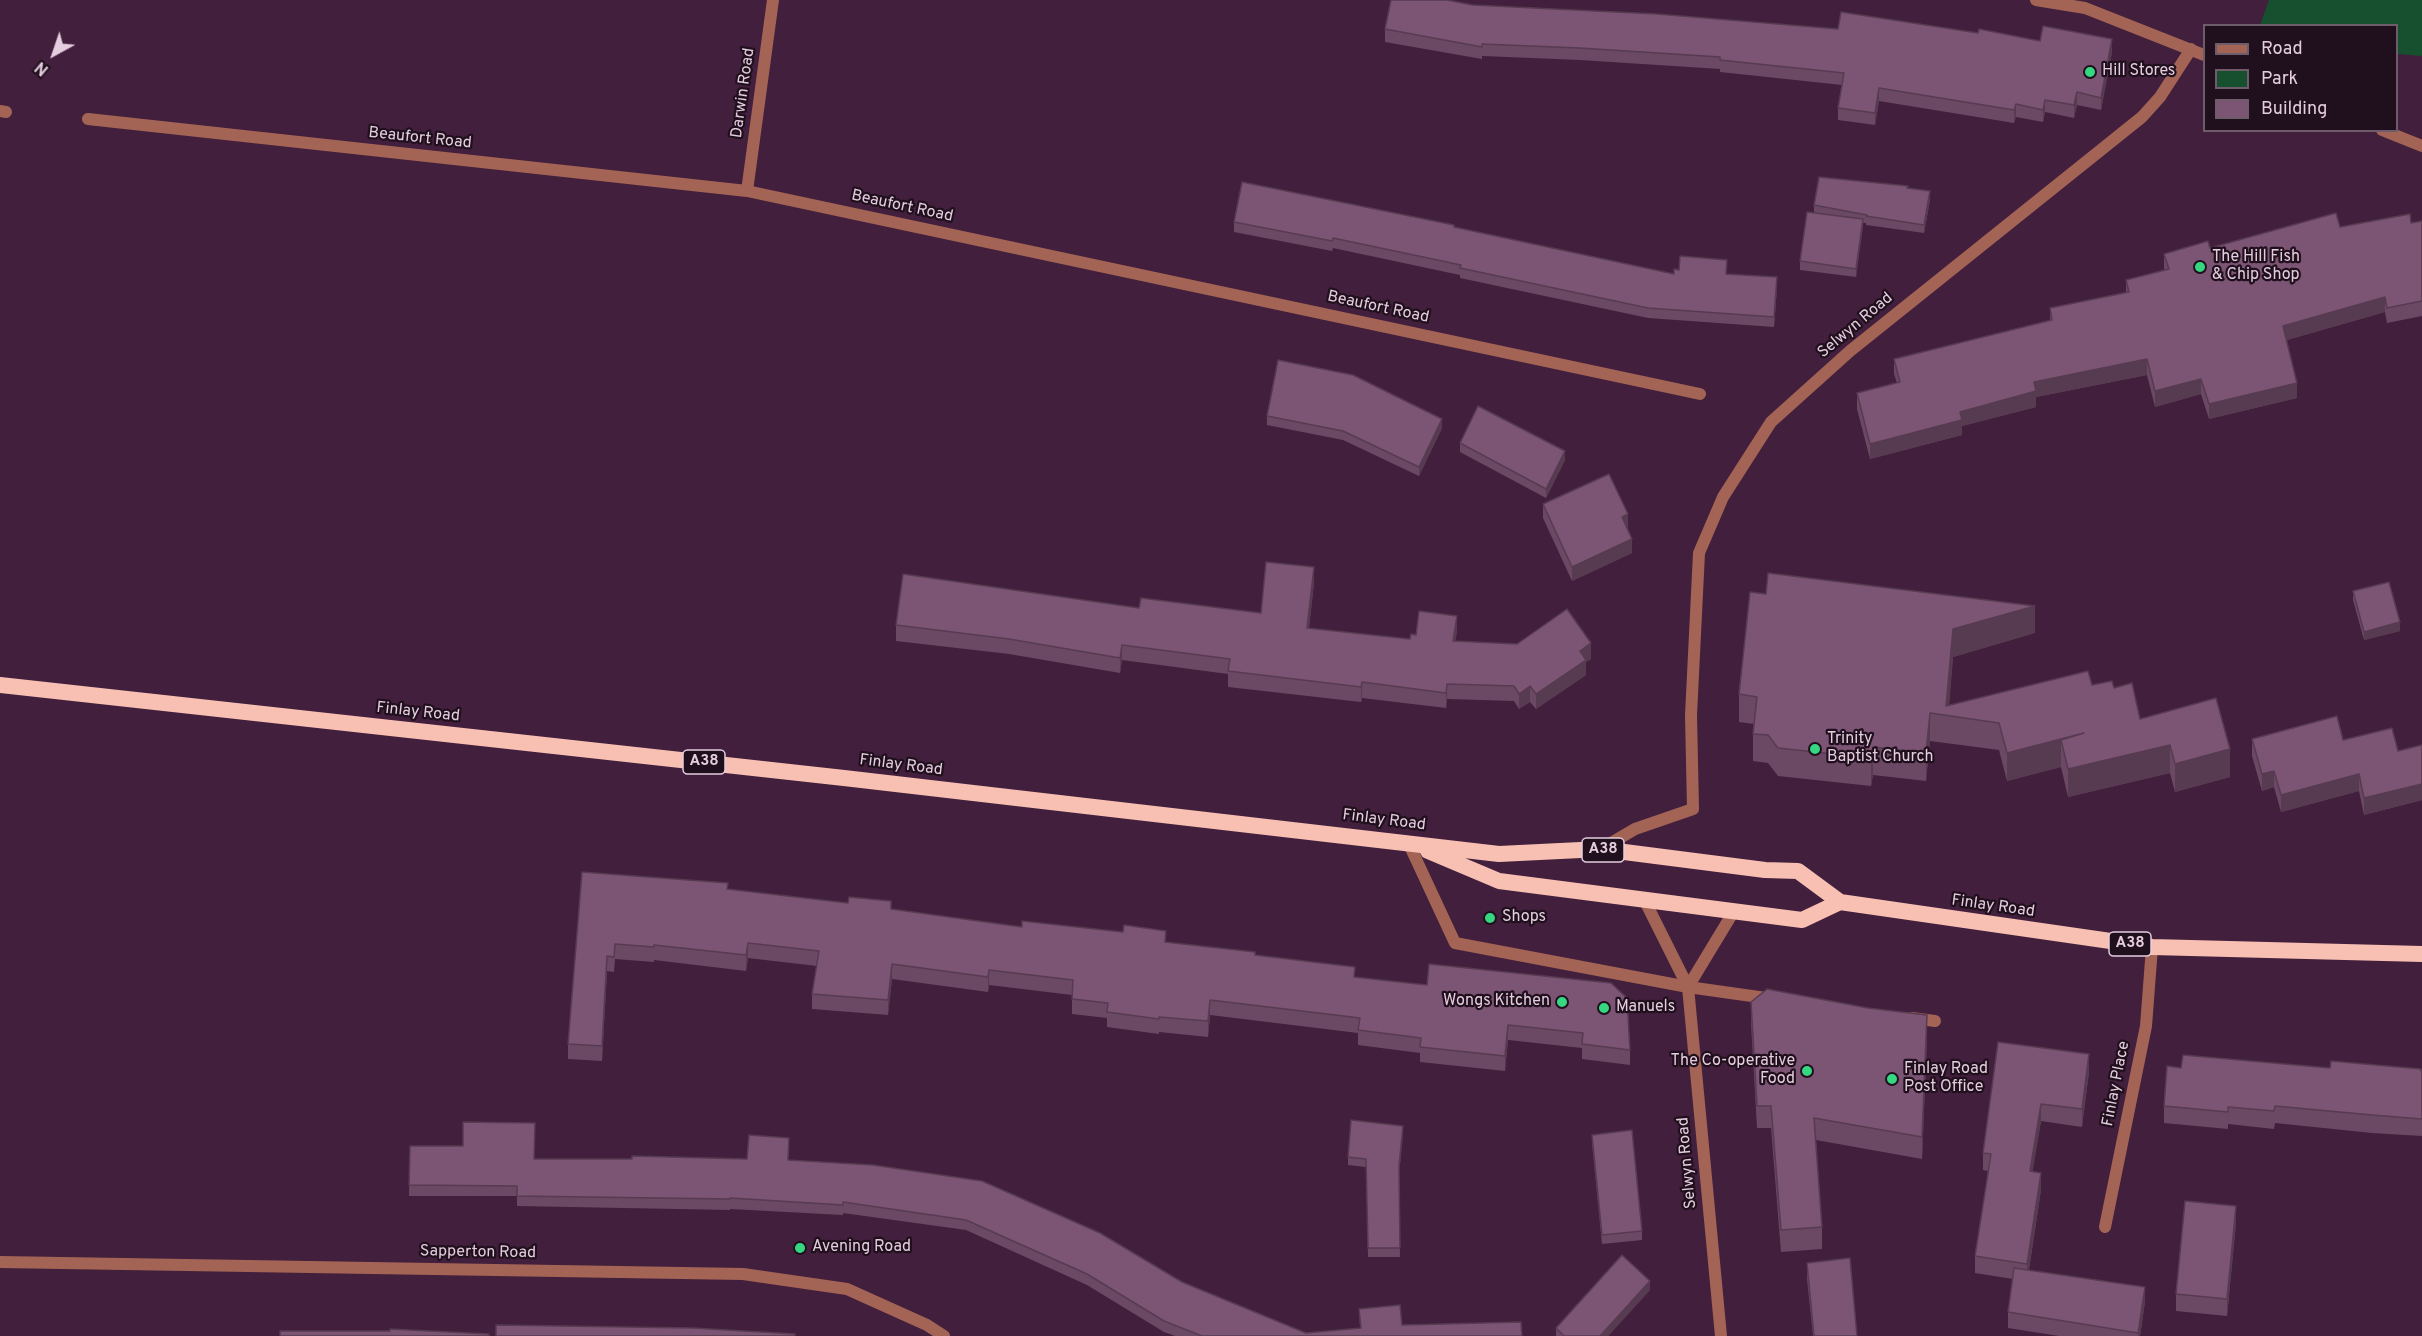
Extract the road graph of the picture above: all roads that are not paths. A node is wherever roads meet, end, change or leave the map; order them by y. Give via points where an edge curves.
1 (773, 0) edge
2 (2036, 0) edge
3 (2191, 49) junction
4 (2203, 54) edge
5 (88, 119) dead end
6 (2387, 132) edge
7 (2422, 146) edge
8 (747, 191) junction
9 (1700, 394) dead end
10 (0, 685) edge
11 (1408, 842) junction
12 (1601, 849) junction
13 (1644, 900) junction
14 (1840, 902) junction
15 (1734, 911) junction
16 (2152, 947) junction
17 (2422, 954) edge
18 (1688, 987) junction
19 (1782, 1000) edge
20 (1899, 1016) edge
21 (1935, 1021) dead end
22 (2105, 1227) dead end
23 (0, 1262) edge
24 (944, 1336) edge
25 (1721, 1336) edge

1 - 8 street, Darwin Road
2 - 3 street via 2085,8
3 - 4 street
3 - 12 street, Selwyn Road via 2142,117 1850,351 1771,422 1723,497 1699,553 1691,715 1693,809 1635,829
5 - 8 street, Beaufort Road
6 - 7 street
8 - 9 street, Beaufort Road
10 - 11 highway, Finlay Road / A38
11 - 12 highway, Finlay Road / A38 via 1499,854
11 - 13 highway, A38 via 1499,881
11 - 18 street via 1455,943
12 - 14 highway, Finlay Road / A38 via 1797,871
13 - 15 highway, A38
13 - 18 street, Selwyn Road
14 - 15 highway, A38 via 1802,920
14 - 16 highway, Finlay Road / A38
15 - 18 street
16 - 17 highway, Finlay Road / A38
16 - 22 street, Finlay Place via 2146,1026
18 - 19 street
18 - 25 street, Selwyn Road
20 - 21 street
23 - 24 street, Sapperton Road via 743,1274 847,1290

